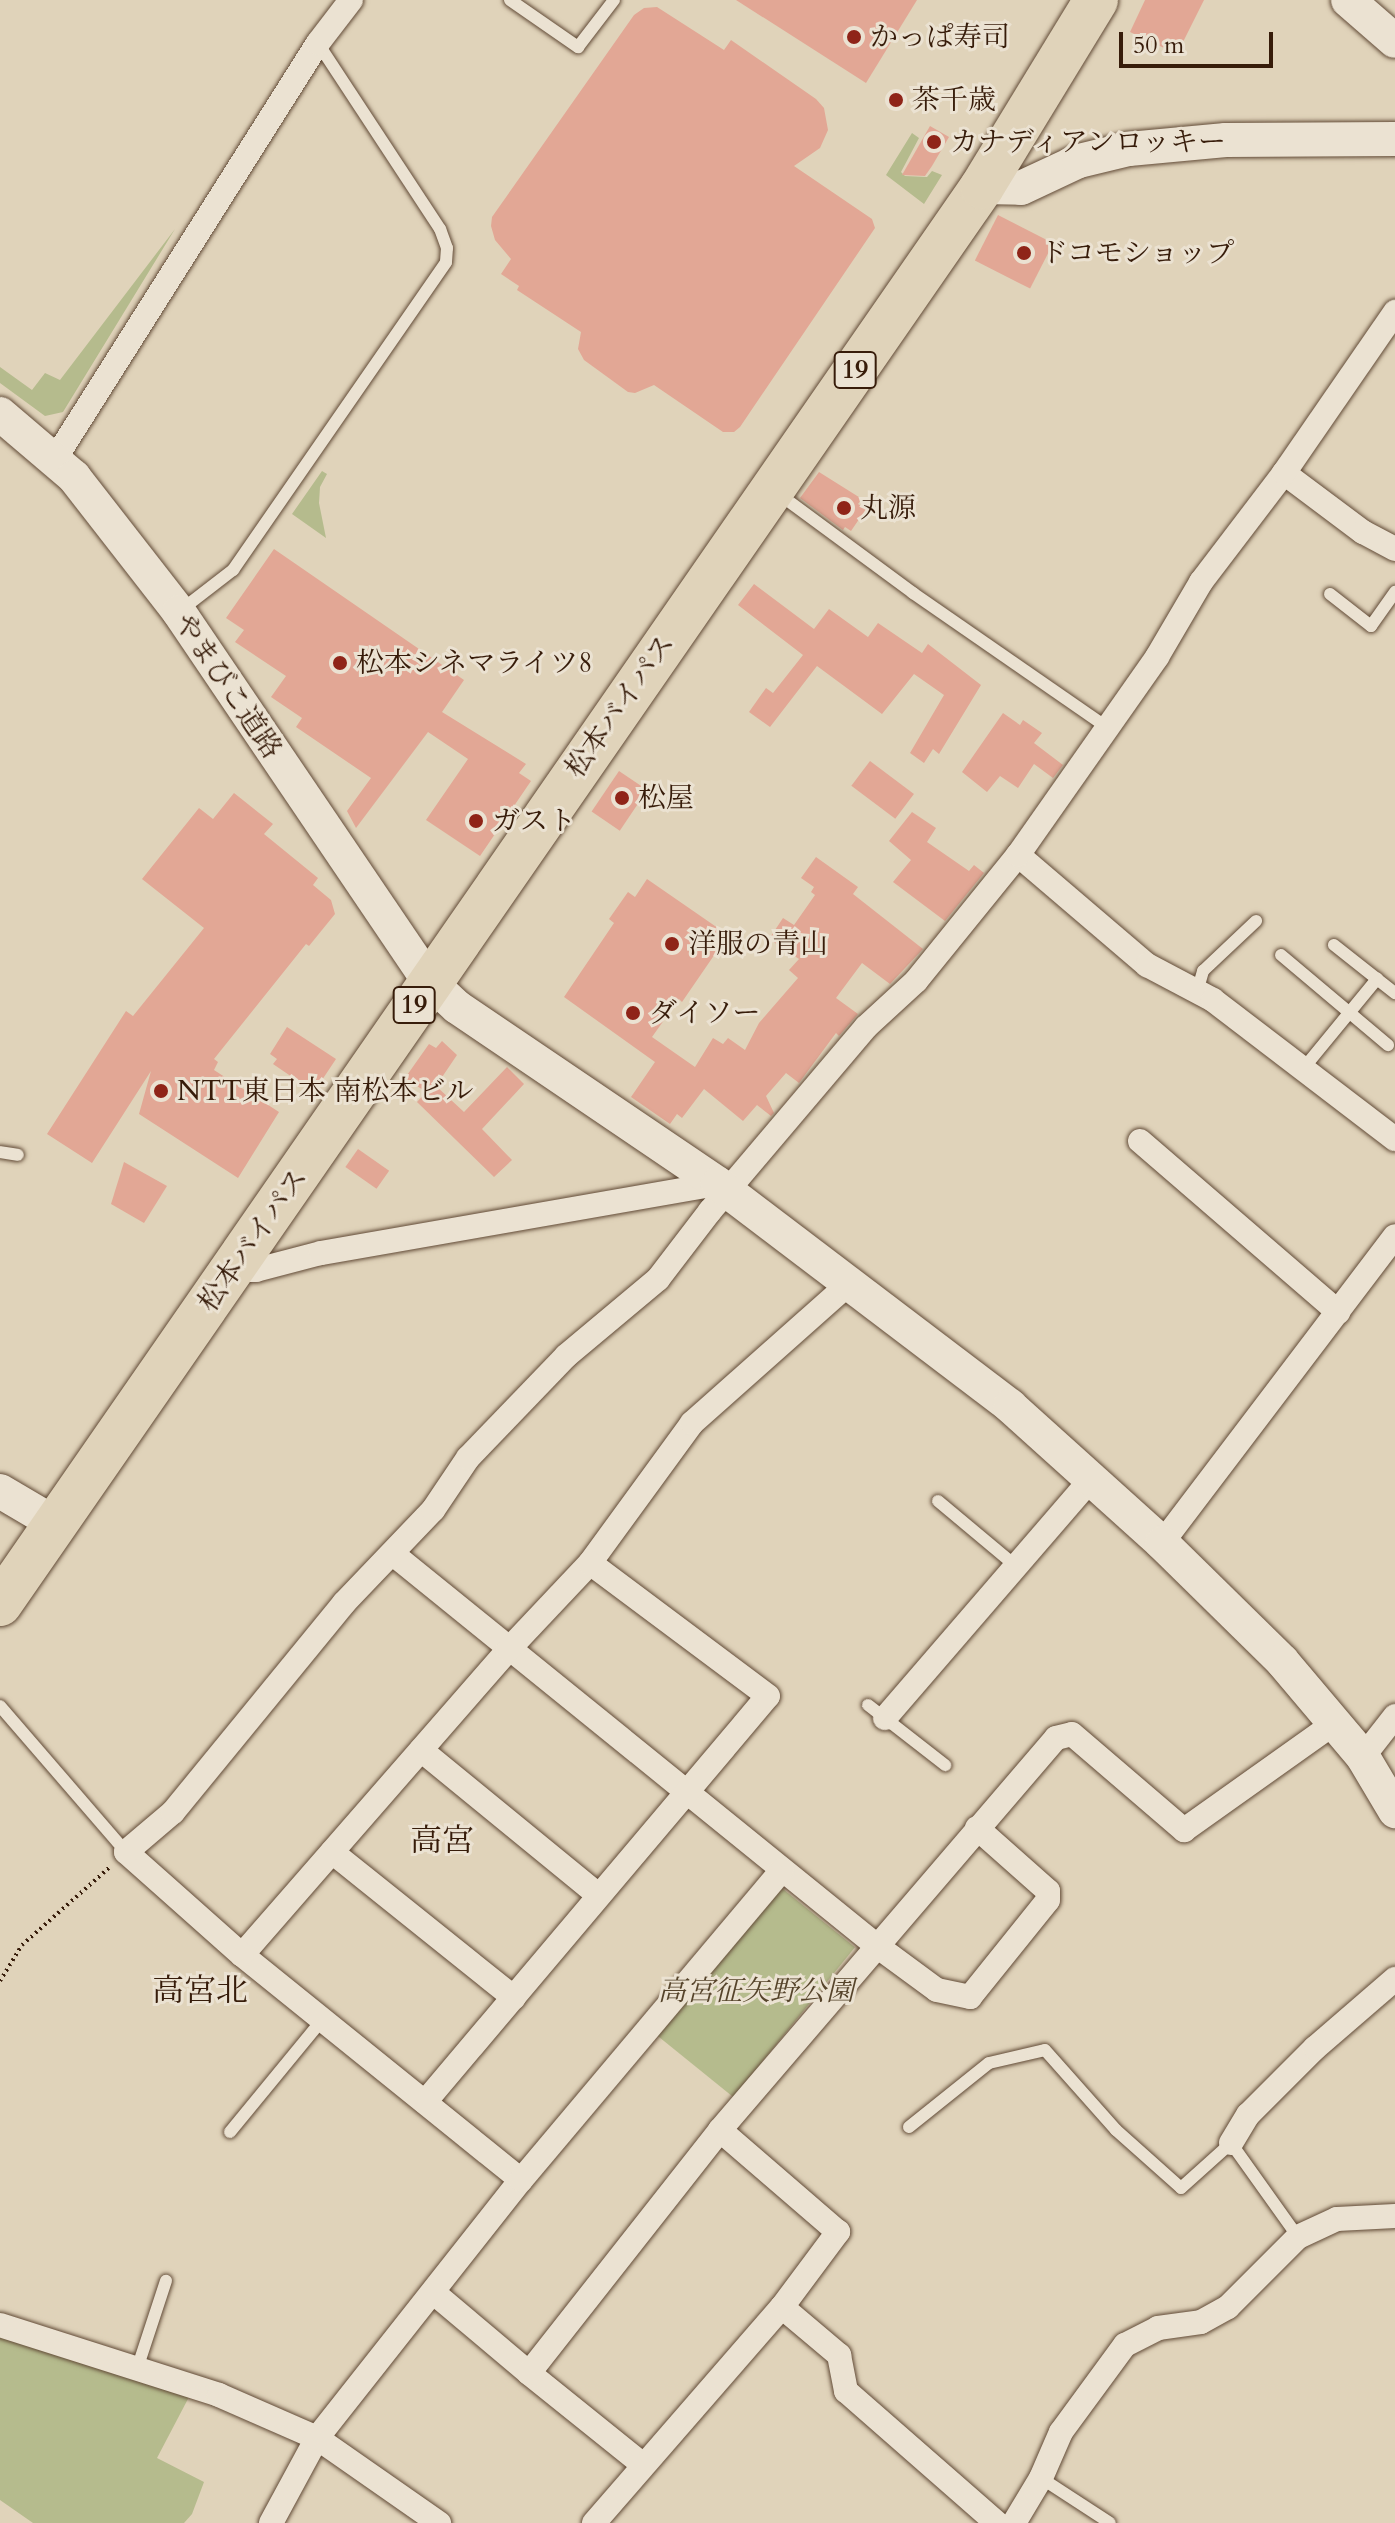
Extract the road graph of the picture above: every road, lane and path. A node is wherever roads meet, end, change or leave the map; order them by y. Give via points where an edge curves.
1 (351, 0) edge
2 (510, 0) edge
3 (614, 0) edge
4 (1096, 0) edge
5 (1348, 0) edge
6 (1395, 41) edge
7 (318, 43) junction
8 (1395, 139) edge
9 (982, 187) junction
10 (1395, 312) edge
11 (1386, 341) edge
12 (0, 414) edge
13 (55, 459) junction
14 (1284, 473) junction
15 (791, 503) dead end
16 (1395, 549) edge
17 (1395, 592) edge
18 (1330, 594) dead end
19 (179, 612) junction
20 (1105, 726) junction
21 (1018, 855) junction
22 (1256, 921) dead end
23 (1334, 945) dead end
24 (1281, 955) dead end
25 (1377, 979) junction
26 (429, 981) junction
27 (1197, 992) junction
28 (1395, 993) edge
29 (1348, 1014) junction
30 (1388, 1045) dead end
31 (1303, 1069) junction
32 (1395, 1139) edge
33 (1140, 1141) dead end
34 (0, 1152) edge
35 (18, 1155) dead end
36 (723, 1188) junction
37 (1395, 1236) edge
38 (232, 1270) junction
39 (851, 1282) junction
40 (1338, 1312) junction
41 (1092, 1478) junction
42 (0, 1491) edge
43 (938, 1501) dead end
44 (56, 1524) junction
45 (1162, 1543) junction
46 (393, 1554) junction
47 (590, 1563) junction
48 (1017, 1567) junction
49 (0, 1604) edge
50 (508, 1650) junction
51 (0, 1706) edge
52 (876, 1711) joint
53 (1395, 1716) edge
54 (1336, 1722) junction
55 (421, 1750) junction
56 (1363, 1757) junction
57 (945, 1765) dead end
58 (685, 1793) junction
59 (1395, 1811) edge
60 (977, 1828) junction
61 (126, 1852) junction
62 (332, 1852) junction
63 (782, 1870) junction
64 (598, 1895) junction
65 (877, 1946) junction
66 (242, 1955) junction
67 (1395, 1979) edge
68 (0, 1981) edge
69 (514, 1998) junction
70 (322, 2020) junction
71 (425, 2102) junction
72 (909, 2127) dead end
73 (720, 2130) junction
74 (230, 2132) dead end
75 (1231, 2143) junction
76 (521, 2180) junction
77 (1395, 2216) edge
78 (1298, 2237) junction
79 (166, 2281) dead end
80 (434, 2293) junction
81 (782, 2307) junction
82 (0, 2325) edge
83 (137, 2369) junction
84 (529, 2373) junction
85 (317, 2438) junction
86 (642, 2464) junction
87 (1041, 2478) junction
88 (271, 2523) edge
89 (439, 2523) edge
90 (594, 2523) edge
91 (997, 2523) edge
92 (1014, 2523) edge
93 (1110, 2523) edge

1 - 7 street
2 - 3 lane via 578,47
4 - 9 highway, 松本バイパス / 19
5 - 6 street
7 - 13 street
7 - 19 lane via 440,229 446,262 233,570
8 - 9 street via 1226,140 1129,149 1079,161 1021,188
9 - 26 highway, 松本バイパス / 19
10 - 11 street
11 - 14 street
12 - 13 street, やまびこ道路
13 - 19 street, やまびこ道路
14 - 16 street via 1363,532
14 - 20 street via 1201,582 1157,657
15 - 20 lane
17 - 18 lane via 1371,626
19 - 26 street, やまびこ道路
20 - 21 street
21 - 27 street via 1147,965
21 - 36 street via 916,981 866,1027
22 - 27 lane via 1203,971
23 - 25 lane
24 - 29 lane
25 - 28 lane
25 - 29 lane
26 - 36 street, やまびこ道路 via 457,1007
26 - 38 highway, 松本バイパス / 19
27 - 31 street
29 - 30 lane
29 - 31 lane
31 - 32 street
33 - 40 street
34 - 35 lane
36 - 38 street
36 - 39 street, やまびこ道路
36 - 46 street via 658,1279 566,1356 499,1425
37 - 40 street
38 - 44 highway, 松本バイパス / 19
39 - 41 street, やまびこ道路 via 1010,1406
39 - 47 street via 692,1423
40 - 45 street
41 - 45 street, やまびこ道路
41 - 48 street
42 - 44 street
43 - 48 lane
44 - 49 highway, 松本バイパス / 19
45 - 54 street, やまびこ道路
46 - 50 street
46 - 61 street via 344,1603 173,1812
47 - 50 street
47 - 58 street via 768,1696
48 - 52 street
50 - 55 street
50 - 58 street
51 - 61 lane
52 - 57 lane
53 - 56 street
54 - 56 street, やまびこ道路
54 - 60 street via 1184,1830 1072,1734 1056,1738
55 - 62 street
55 - 64 street
56 - 59 street, やまびこ道路
58 - 63 street
58 - 64 street
60 - 65 street
60 - 65 street via 1048,1891 1048,1900 970,1997 937,1990
61 - 66 street
61 - 68 path via 22,1945
62 - 66 street
62 - 69 street
63 - 65 street
63 - 76 street
64 - 69 street
65 - 73 street
66 - 70 street
67 - 75 street via 1259,2104
69 - 71 street
70 - 71 street
70 - 74 lane
71 - 76 street
72 - 75 lane via 989,2063 1045,2050 1116,2130 1181,2188
73 - 81 street via 838,2232
73 - 84 street
75 - 78 lane
76 - 80 street
77 - 78 street via 1337,2219
78 - 87 street via 1228,2307 1201,2322 1158,2328 1125,2345 1061,2432
79 - 83 lane
80 - 84 street
80 - 85 street
81 - 86 street
81 - 91 street via 839,2355 846,2391
82 - 83 street
83 - 85 street via 219,2395
84 - 86 street
85 - 88 street
85 - 89 street
86 - 90 street
87 - 92 street
87 - 93 lane

